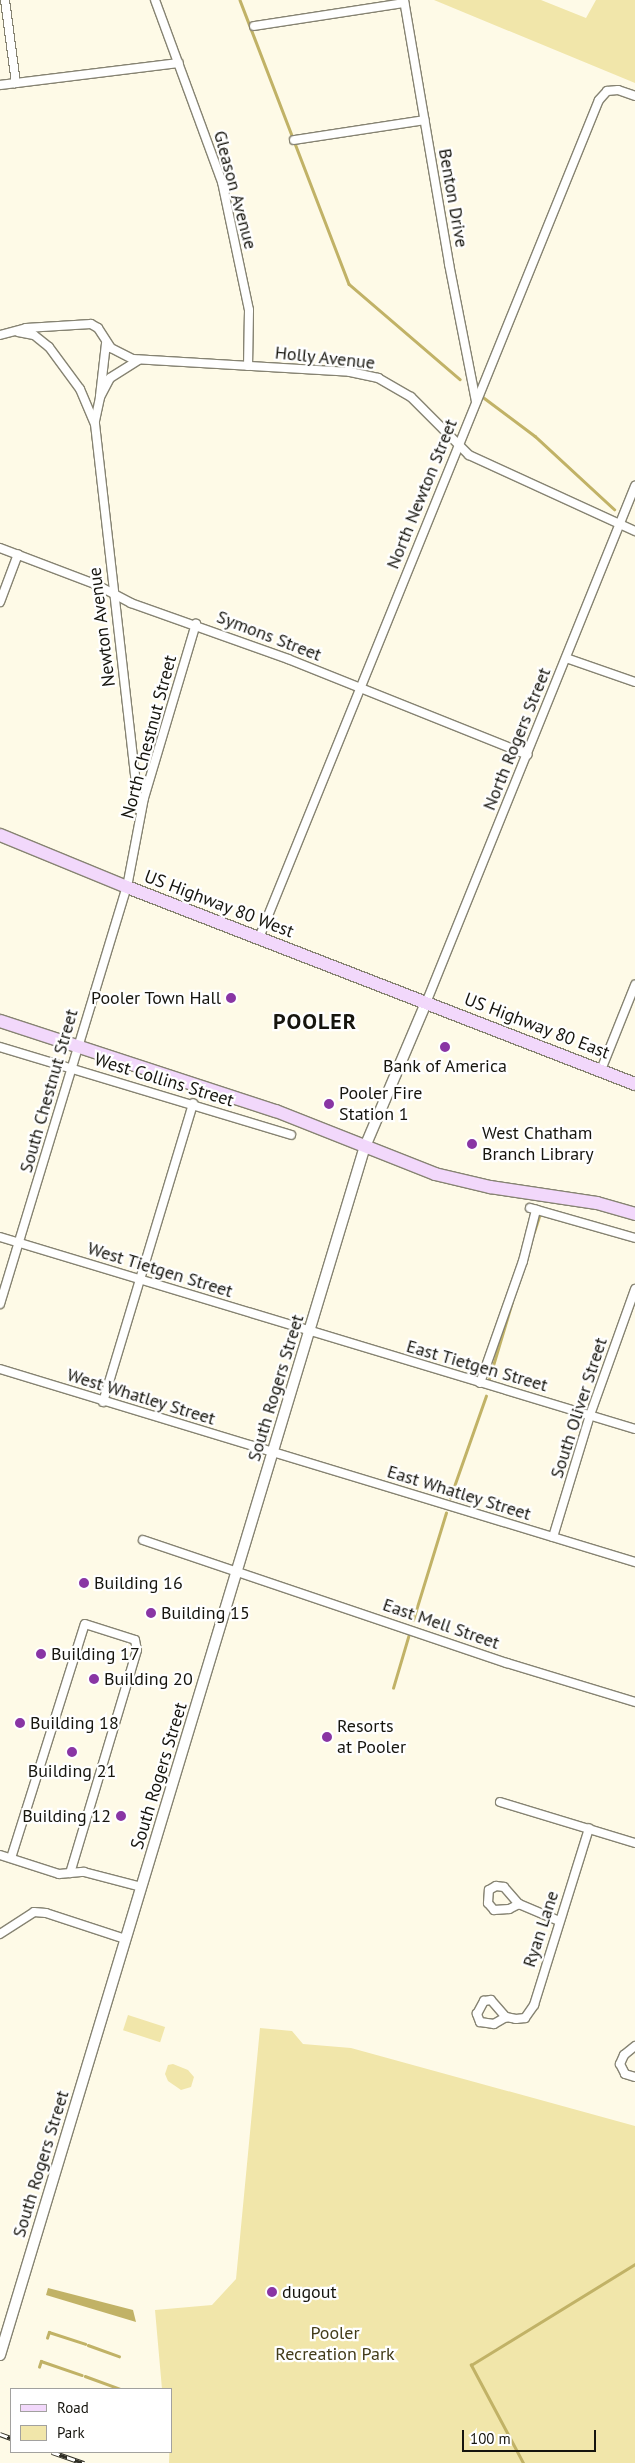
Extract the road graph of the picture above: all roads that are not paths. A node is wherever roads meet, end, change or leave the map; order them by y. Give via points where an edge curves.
1 (5, 0) edge
2 (155, 0) edge
3 (404, 1) edge
4 (254, 26) dead end
5 (179, 63) junction
6 (16, 83) junction
7 (0, 85) edge
8 (635, 96) edge
9 (424, 120) junction
10 (294, 140) dead end
11 (1, 335) edge
12 (106, 343) junction
13 (139, 360) junction
14 (248, 366) junction
15 (100, 397) junction
16 (476, 401) junction
17 (94, 424) junction
18 (457, 446) junction
19 (635, 486) edge
20 (620, 524) junction
21 (635, 531) edge
22 (0, 548) edge
23 (18, 554) junction
24 (113, 594) junction
25 (0, 602) edge
26 (196, 624) junction
27 (566, 658) junction
28 (635, 682) edge
29 (360, 688) junction
30 (528, 754) junction
31 (139, 826) junction
32 (0, 834) edge
33 (127, 887) junction
34 (259, 938) junction
35 (635, 986) edge
36 (426, 1003) junction
37 (0, 1021) edge
38 (0, 1047) edge
39 (77, 1048) junction
40 (70, 1068) junction
41 (601, 1070) junction
42 (635, 1084) edge
43 (194, 1103) junction
44 (291, 1135) dead end
45 (364, 1148) junction
46 (635, 1214) edge
47 (0, 1237) edge
48 (635, 1238) edge
49 (19, 1242) junction
50 (141, 1279) junction
51 (635, 1289) edge
52 (0, 1304) edge
53 (310, 1332) junction
54 (0, 1369) edge
55 (480, 1383) junction
56 (103, 1402) junction
57 (590, 1415) junction
58 (635, 1429) edge
59 (274, 1452) junction
60 (553, 1537) junction
61 (143, 1540) dead end
62 (635, 1562) edge
63 (238, 1570) junction
64 (635, 1702) edge
65 (500, 1802) dead end
66 (589, 1828) junction
67 (635, 1843) edge
68 (0, 1855) edge
69 (11, 1858) junction
70 (70, 1873) junction
71 (142, 1887) junction
72 (519, 1904) dead end
73 (559, 1922) junction
74 (0, 1934) edge
75 (126, 1939) junction
76 (506, 2017) dead end
77 (635, 2046) edge
78 (635, 2077) edge
79 (0, 2355) edge

1 - 6 street
2 - 5 street, Gleason Avenue
3 - 4 street
3 - 9 street, Benton Drive
5 - 6 street
5 - 14 street, Gleason Avenue via 224,191 249,310
6 - 7 street
8 - 16 street, North Newton Street via 618,90 607,91 599,100
9 - 10 street
9 - 16 street, Benton Drive
11 - 12 street, Holly Avenue via 26,328 92,324
11 - 17 street, Newton Avenue via 24,332 47,344 75,382
12 - 13 street, Holly Avenue via 120,354
12 - 15 street, Newton Avenue via 100,368
13 - 14 street, Holly Avenue
13 - 15 street, Newton Avenue via 112,376
14 - 18 street, Holly Avenue via 350,372 383,380 418,403
15 - 17 street, Newton Avenue
16 - 18 street, North Newton Street
17 - 24 street, Newton Avenue
18 - 20 street, Holly Avenue via 482,463
18 - 29 street, North Newton Street
19 - 20 street, North Rogers Street
20 - 21 street, Holly Avenue
20 - 27 street, North Rogers Street
22 - 23 street, Symons Street
23 - 24 street, Symons Street
23 - 25 street
24 - 26 street, Symons Street
24 - 31 street, Newton Avenue
26 - 29 street, Symons Street
26 - 31 street, North Chestnut Street via 146,791
27 - 28 street
27 - 30 street, North Rogers Street
29 - 30 street, Symons Street
29 - 34 street, North Newton Street
30 - 36 street, North Rogers Street
31 - 33 street, North Chestnut Street
32 - 33 main road, US Highway 80 West
33 - 34 main road, US Highway 80 West
33 - 39 street, South Chestnut Street
34 - 36 main road, US Highway 80 West
35 - 41 street
36 - 41 main road, US Highway 80 East
36 - 45 street, South Rogers Street
37 - 39 main road
38 - 40 street, West Collins Street
39 - 40 street, South Chestnut Street
39 - 45 main road via 276,1111
40 - 43 street, West Collins Street
40 - 49 street, South Chestnut Street
41 - 42 main road, US Highway 80 East
43 - 44 street, West Collins Street
43 - 50 street
45 - 46 main road via 442,1176 490,1187 596,1202
45 - 53 street, South Rogers Street
47 - 49 street, West Tietgen Street
48 - 55 street via 533,1209 523,1261
49 - 50 street, West Tietgen Street
49 - 52 street, South Chestnut Street
50 - 53 street, West Tietgen Street
50 - 56 street
51 - 57 street, South Oliver Street
53 - 55 street, East Tietgen Street
53 - 59 street, South Rogers Street
54 - 56 street, West Whatley Street
55 - 57 street, East Tietgen Street
56 - 59 street, West Whatley Street
57 - 58 street, East Tietgen Street
57 - 60 street, South Oliver Street
59 - 60 street, East Whatley Street
59 - 63 street, South Rogers Street
60 - 62 street, East Whatley Street
61 - 63 street, East Mell Street
63 - 64 street, East Mell Street via 507,1663
63 - 71 street, South Rogers Street
65 - 66 street
66 - 67 street
66 - 73 street, Ryan Lane
68 - 69 street
69 - 70 street via 59,1874
69 - 70 street via 85,1624 135,1640 137,1650
70 - 71 street via 93,1874
71 - 75 street, South Rogers Street
72 - 73 street
73 - 76 street, Ryan Lane via 534,2005 525,2018
74 - 75 street via 34,1912
75 - 79 street, South Rogers Street
77 - 78 street via 624,2055 620,2064 625,2074

